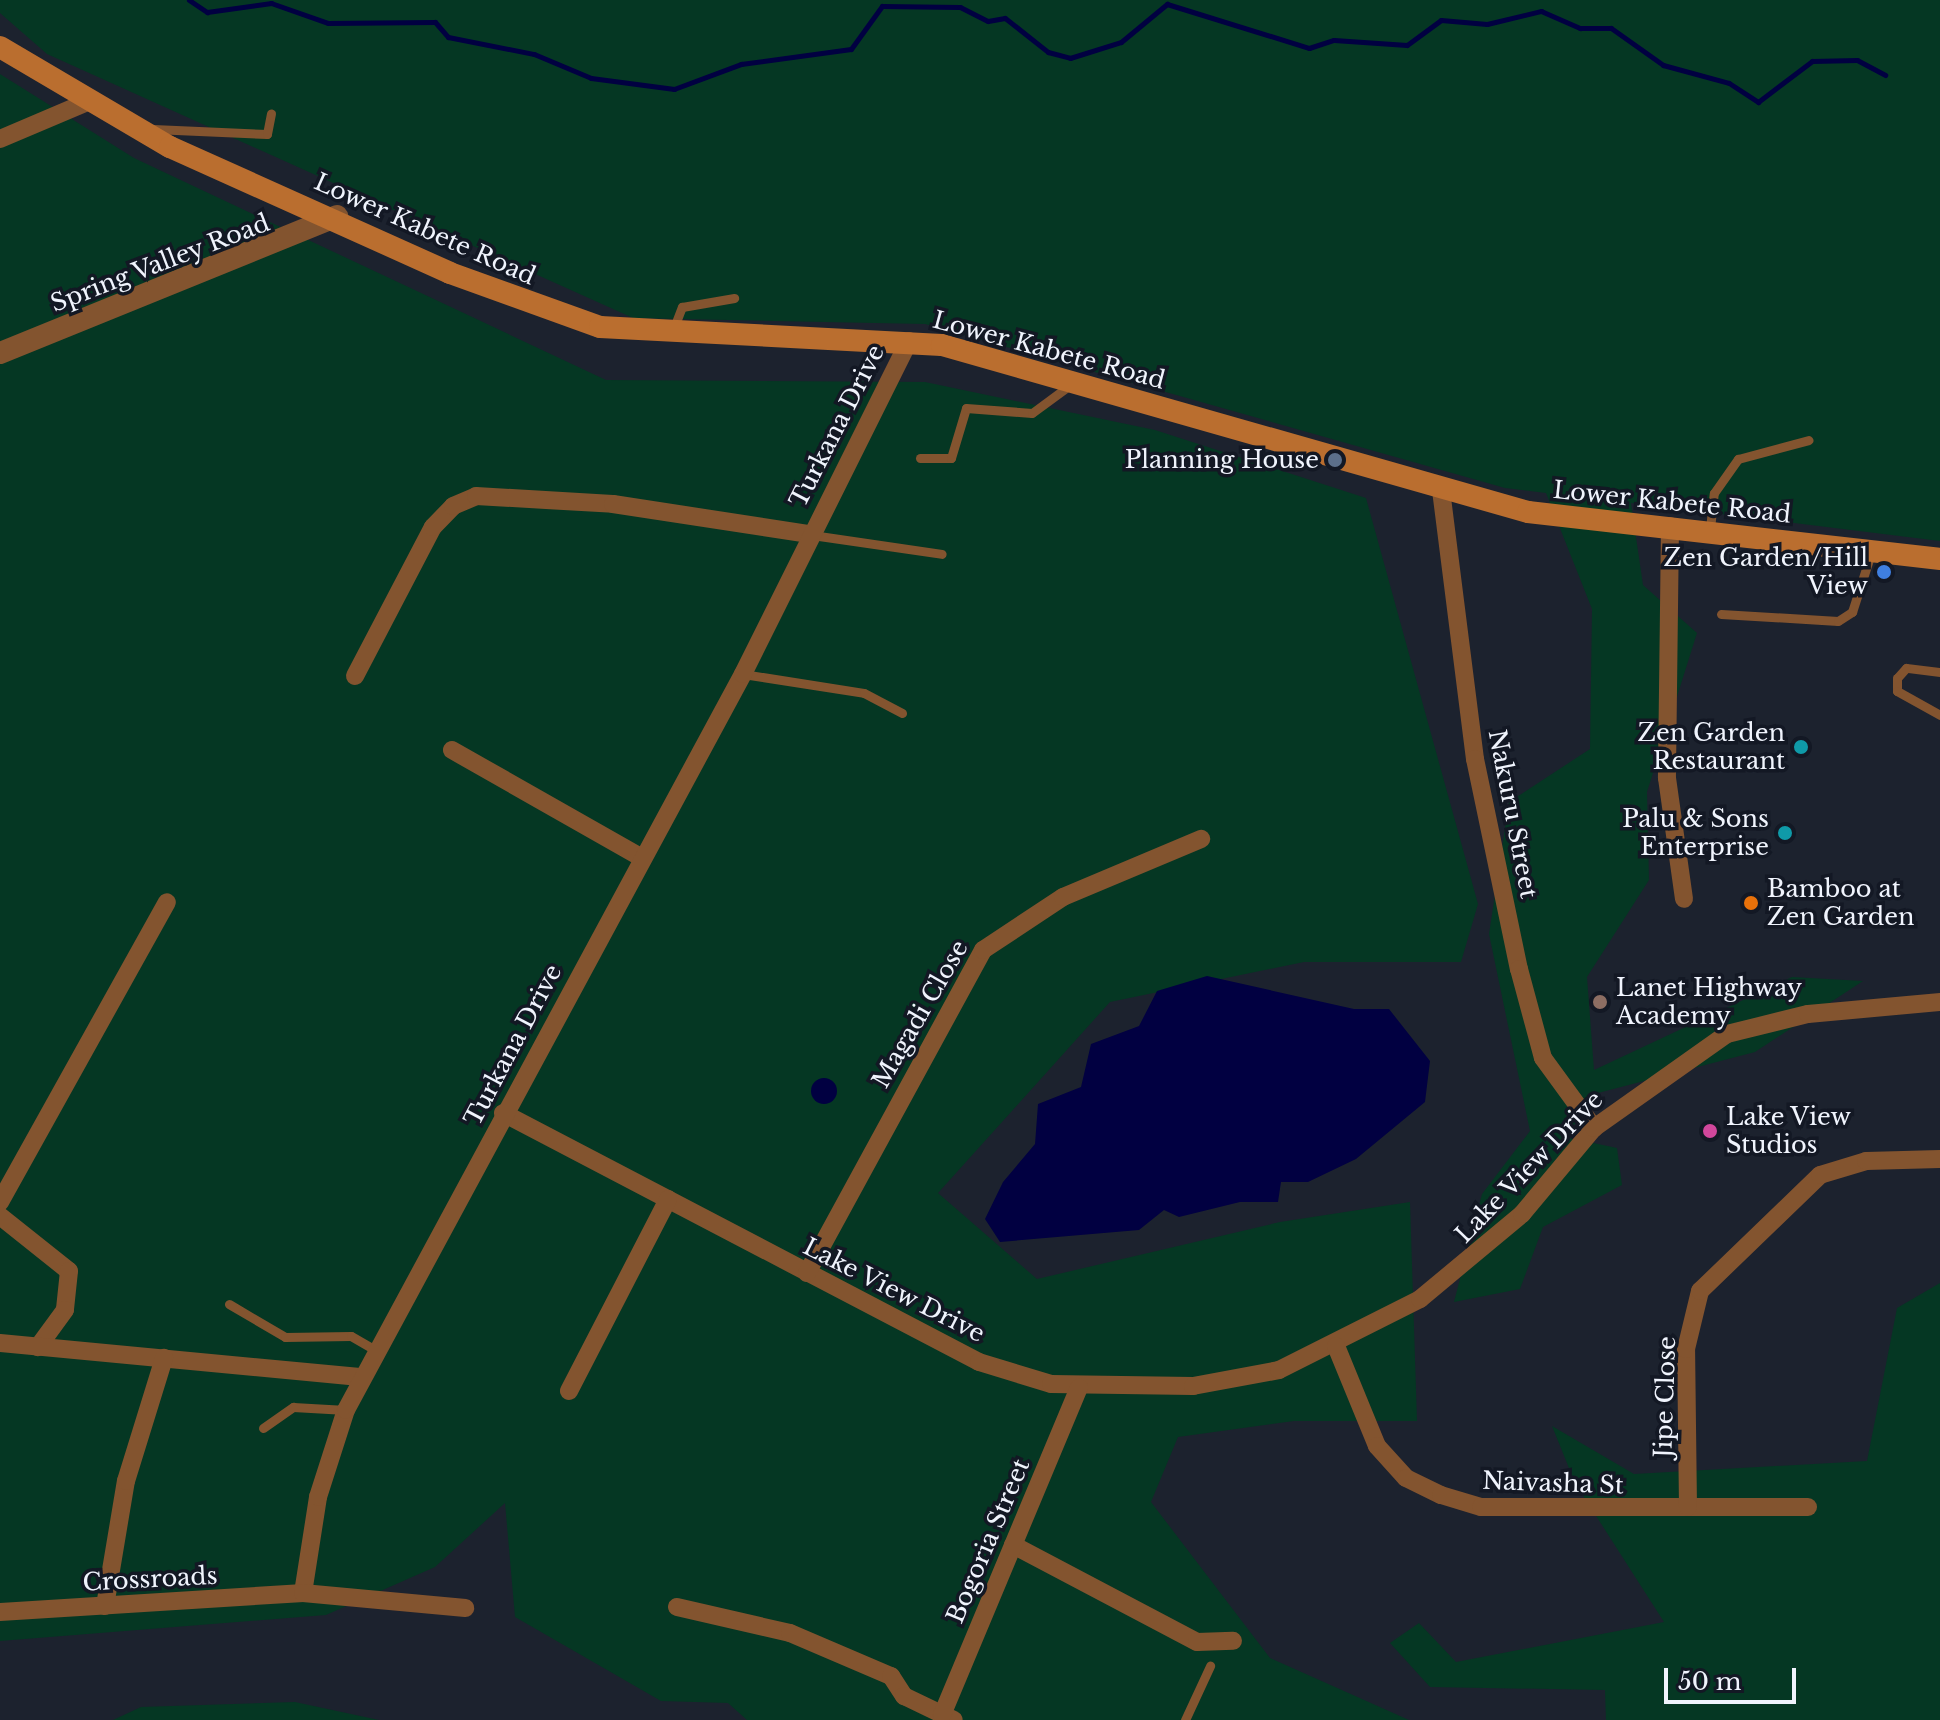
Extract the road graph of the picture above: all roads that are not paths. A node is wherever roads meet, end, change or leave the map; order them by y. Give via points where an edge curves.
1 (0, 47) edge
2 (87, 102) junction
3 (271, 113) dead end
4 (133, 128) junction
5 (0, 139) edge
6 (337, 216) junction
7 (734, 298) dead end
8 (671, 336) junction
9 (909, 341) junction
10 (0, 353) edge
11 (1076, 381) junction
12 (1809, 440) dead end
13 (920, 458) dead end
14 (1441, 490) junction
15 (1670, 526) junction
16 (1710, 529) junction
17 (808, 534) junction
18 (1871, 553) junction
19 (942, 554) dead end
20 (1940, 559) edge
21 (1721, 614) dead end
22 (1940, 672) edge
23 (743, 674) junction
24 (355, 676) dead end
25 (902, 713) dead end
26 (1940, 715) edge
27 (452, 750) dead end
28 (1201, 839) dead end
29 (642, 858) junction
30 (1684, 899) dead end
31 (167, 902) dead end
32 (1940, 1002) edge
33 (503, 1113) junction
34 (1594, 1128) junction
35 (1940, 1159) edge
36 (668, 1199) junction
37 (0, 1202) edge
38 (0, 1216) edge
39 (807, 1273) junction
40 (229, 1304) dead end
41 (0, 1343) edge
42 (1336, 1346) junction
43 (38, 1347) junction
44 (375, 1350) junction
45 (164, 1358) junction
46 (362, 1377) junction
47 (1079, 1387) junction
48 (569, 1391) dead end
49 (346, 1410) junction
50 (263, 1428) dead end
51 (1688, 1507) junction
52 (1808, 1507) dead end
53 (1013, 1545) junction
54 (303, 1593) junction
55 (105, 1606) junction
56 (677, 1607) dead end
57 (465, 1608) dead end
58 (0, 1612) edge
59 (1233, 1641) dead end
60 (1210, 1666) dead end
61 (948, 1717) edge
62 (1185, 1720) edge

1 - 2 main road, Lower Kabete Road
2 - 4 main road, Lower Kabete Road
2 - 5 street
3 - 4 lane via 267,134
4 - 6 main road, Lower Kabete Road
6 - 8 main road, Lower Kabete Road via 450,273 574,320
6 - 10 street, Spring Valley Road
7 - 8 lane via 682,307
8 - 9 main road, Lower Kabete Road
9 - 11 main road, Lower Kabete Road
9 - 17 street, Turkana Drive
11 - 13 lane via 1032,413 966,408 951,458
11 - 14 main road, Lower Kabete Road
12 - 16 lane via 1738,459 1714,493
14 - 15 main road, Lower Kabete Road via 1557,518
14 - 34 street, Nakuru Street via 1475,759 1519,969 1543,1058
15 - 16 main road, Lower Kabete Road
15 - 30 street via 1667,778
16 - 18 main road, Lower Kabete Road
17 - 19 lane
17 - 23 street, Turkana Drive
17 - 24 street, Turkana Drive via 613,504 476,496 453,506 433,527
18 - 20 main road, Lower Kabete Road
18 - 21 lane via 1852,612 1838,621
22 - 26 lane via 1906,668 1897,691
23 - 25 lane via 864,693
23 - 29 street, Turkana Drive
27 - 29 street
28 - 39 street, Magadi Close via 1063,897 983,950
29 - 33 street, Turkana Drive
31 - 37 street
32 - 34 street, Lake View Drive via 1808,1014 1727,1034
33 - 36 street, Lake View Drive
33 - 44 street, Turkana Drive
34 - 42 street, Lake View Drive via 1522,1214 1460,1272
35 - 51 street, Jipe Close via 1866,1161 1820,1175 1700,1291 1686,1349
36 - 39 street, Lake View Drive
36 - 48 street
38 - 43 street via 69,1271 65,1310
39 - 47 street, Lake View Drive via 979,1362
40 - 44 lane via 285,1337 351,1336
41 - 43 street
42 - 47 street, Lake View Drive via 1279,1370 1232,1380
42 - 51 street, Naivasha St via 1371,1437 1422,1487 1481,1507
43 - 45 street
44 - 46 street, Turkana Drive
45 - 46 street
45 - 55 street via 126,1481
46 - 49 street, Turkana Drive
47 - 53 street, Bogoria Street
49 - 50 lane via 293,1407
49 - 54 street, Turkana Drive via 318,1497
51 - 52 street, Naivasha St
53 - 59 street via 1197,1642
53 - 61 street, Bogoria Street
54 - 55 street, Crossroads
54 - 57 street, Crossroads
55 - 58 street, Crossroads
56 - 61 street via 790,1633 891,1676 904,1696
60 - 62 lane

